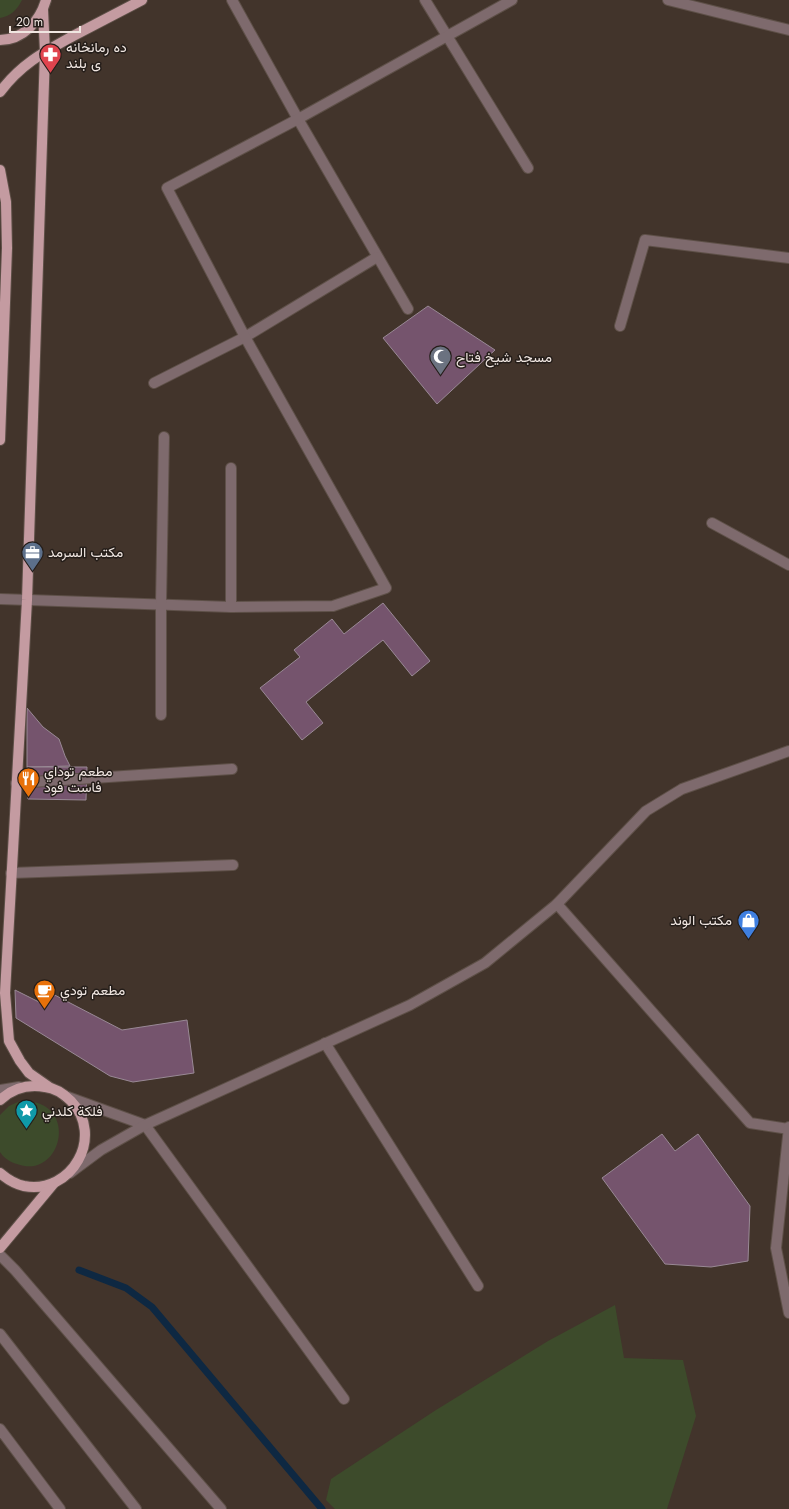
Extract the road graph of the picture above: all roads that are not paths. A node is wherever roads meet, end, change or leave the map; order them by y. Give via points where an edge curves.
1 (142, 0) edge
2 (232, 0) edge
3 (425, 0) edge
4 (512, 0) edge
5 (668, 0) edge
6 (45, 5) edge
7 (789, 30) edge
8 (448, 36) junction
9 (0, 40) edge
10 (45, 52) junction
11 (0, 92) edge
12 (298, 119) junction
13 (528, 168) dead end
14 (0, 170) edge
15 (0, 240) edge
16 (7, 248) junction
17 (377, 257) junction
18 (789, 258) edge
19 (408, 309) dead end
20 (620, 326) dead end
21 (244, 337) junction
22 (154, 383) dead end
23 (164, 437) dead end
24 (0, 440) edge
25 (231, 468) dead end
26 (712, 523) dead end
27 (789, 565) edge
28 (0, 599) edge
29 (27, 600) junction
30 (161, 604) junction
31 (231, 607) junction
32 (161, 715) dead end
33 (789, 751) edge
34 (232, 769) dead end
35 (16, 783) junction
36 (233, 865) dead end
37 (11, 873) junction
38 (557, 904) junction
39 (325, 1043) junction
40 (21, 1087) junction
41 (49, 1087) junction
42 (0, 1090) edge
43 (65, 1096) junction
44 (0, 1100) edge
45 (145, 1125) junction
46 (789, 1129) edge
47 (0, 1173) edge
48 (66, 1176) junction
49 (54, 1183) junction
50 (0, 1248) edge
51 (0, 1255) edge
52 (478, 1286) dead end
53 (789, 1313) edge
54 (0, 1334) edge
55 (344, 1399) dead end
56 (0, 1429) edge
57 (60, 1509) edge
58 (136, 1509) edge
59 (221, 1509) edge

1 - 10 main road
2 - 12 street
3 - 8 street
4 - 8 street
5 - 7 street
6 - 9 main road via 34,24 21,34
6 - 10 main road
8 - 12 street
8 - 13 street
10 - 11 main road via 28,62
10 - 29 main road
12 - 17 street
12 - 21 street via 167,188
14 - 16 main road via 6,202
15 - 16 main road
16 - 24 main road
17 - 19 street
17 - 21 street
18 - 20 street via 645,240
21 - 22 street
21 - 31 street via 386,588 333,606
23 - 30 street
25 - 31 street
26 - 27 street
28 - 29 street
29 - 30 street
29 - 35 main road
30 - 31 street
30 - 32 street
33 - 38 street via 682,789 652,808
34 - 35 street
35 - 37 main road
36 - 37 street
37 - 41 main road via 4,993 9,1041 29,1073
38 - 39 street via 485,964 410,1005
38 - 46 street via 750,1124
39 - 45 street
39 - 52 street
40 - 41 main road
40 - 42 street
40 - 44 main road
41 - 43 main road
43 - 45 street
43 - 48 main road via 76,1107 83,1120 85,1135 83,1150
45 - 48 street via 101,1150
45 - 55 street
46 - 53 street via 776,1248
47 - 49 main road via 10,1181 24,1186
48 - 49 main road
49 - 50 main road
51 - 59 street
54 - 58 street
56 - 57 street

